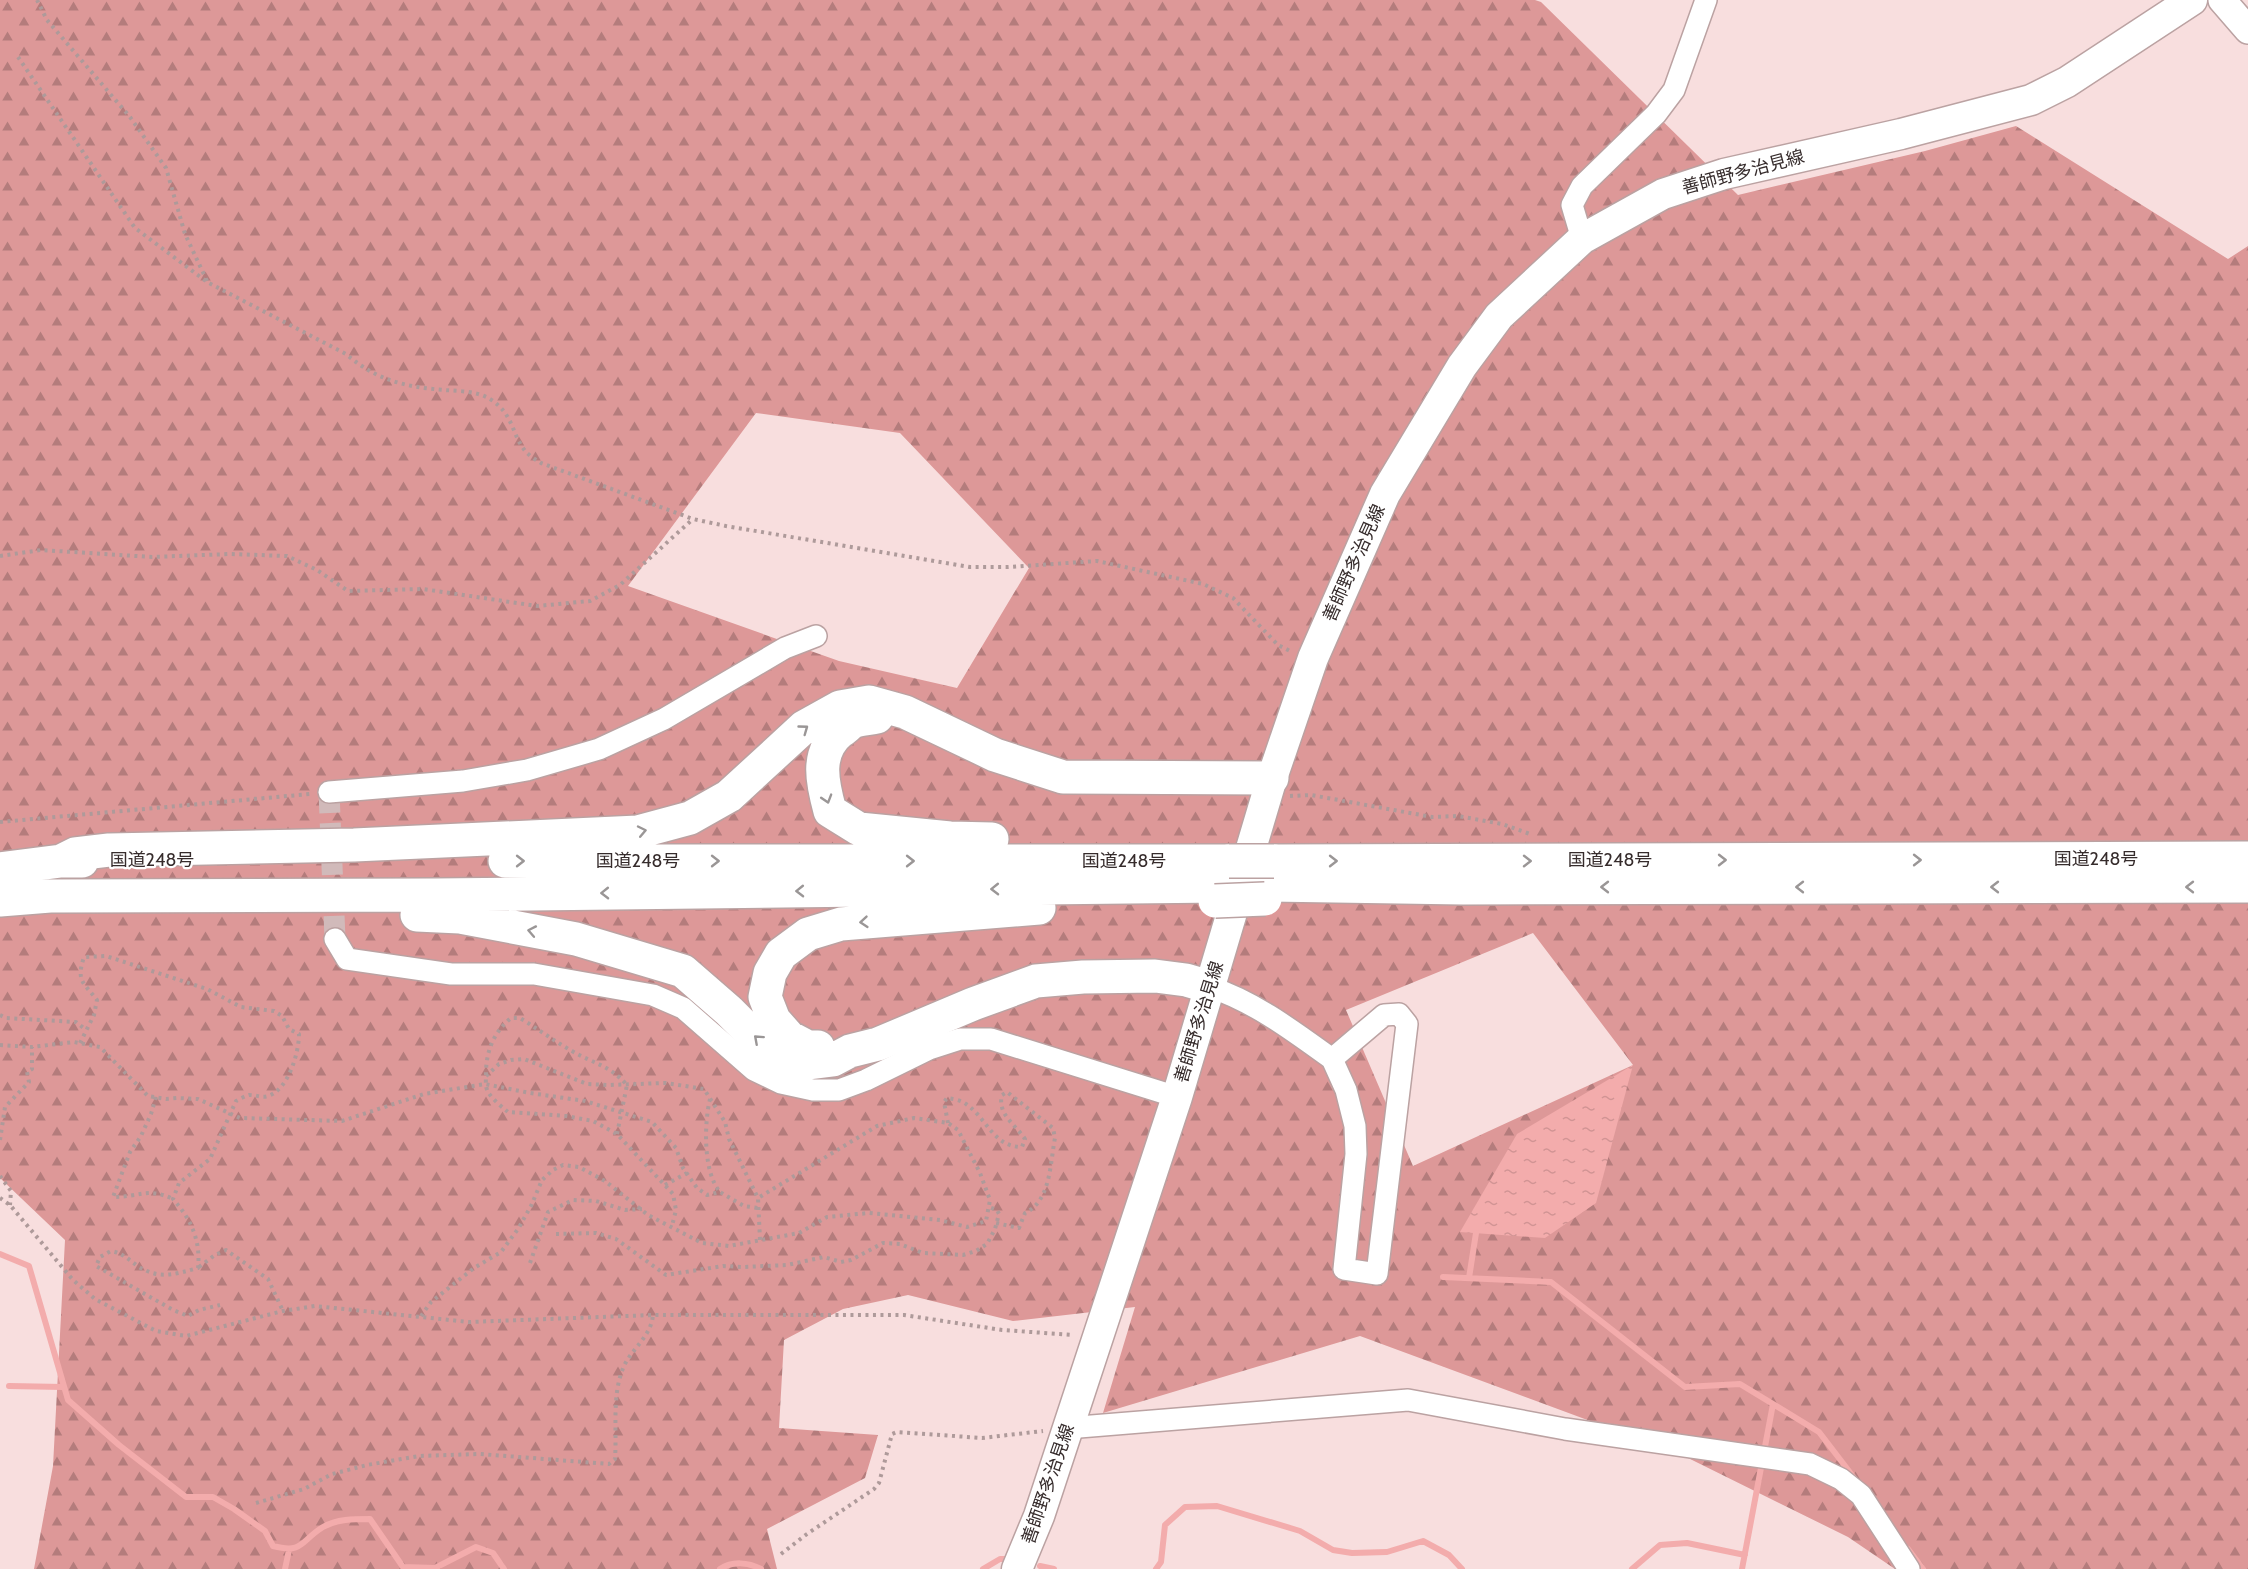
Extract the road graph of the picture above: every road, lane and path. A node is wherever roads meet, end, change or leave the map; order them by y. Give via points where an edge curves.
1 (37, 0) edge
2 (1706, 0) edge
3 (2192, 0) edge
4 (2223, 0) edge
5 (2248, 30) edge
6 (18, 57) dead end
7 (1582, 239) junction
8 (207, 282) junction
9 (693, 519) junction
10 (0, 556) edge
11 (816, 636) dead end
12 (1313, 658) junction
13 (905, 712) junction
14 (1280, 787) junction
15 (329, 792) joint
16 (0, 822) edge
17 (1536, 835) dead end
18 (2248, 858) edge
19 (61, 861) junction
20 (0, 869) edge
21 (1220, 877) junction
22 (1269, 882) junction
23 (2248, 886) edge
24 (50, 896) junction
25 (0, 900) edge
26 (335, 939) tunnel mouth
27 (1210, 987) junction
28 (0, 1015) edge
29 (86, 1030) junction
30 (80, 1044) junction
31 (0, 1045) edge
32 (32, 1047) junction
33 (850, 1051) junction
34 (1332, 1059) junction
35 (486, 1077) junction
36 (485, 1084) junction
37 (627, 1085) junction
38 (156, 1097) junction
39 (1177, 1097) junction
40 (711, 1098) junction
41 (230, 1112) junction
42 (620, 1112) junction
43 (948, 1124) junction
44 (617, 1134) junction
45 (0, 1140) edge
46 (687, 1173) junction
47 (0, 1176) edge
48 (665, 1185) junction
49 (720, 1192) junction
50 (0, 1198) edge
51 (758, 1198) junction
52 (173, 1199) junction
53 (10, 1205) junction
54 (989, 1207) junction
55 (758, 1208) junction
56 (642, 1209) junction
57 (996, 1223) junction
58 (672, 1226) junction
59 (556, 1234) dead end
60 (760, 1240) junction
61 (530, 1263) dead end
62 (198, 1268) junction
63 (220, 1305) dead end
64 (283, 1311) junction
65 (421, 1316) junction
66 (652, 1316) junction
67 (1097, 1341) junction
68 (1067, 1428) junction
69 (256, 1503) dead end
70 (782, 1554) dead end
71 (1017, 1569) edge
72 (1909, 1569) edge

1 - 8 path via 47,20 130,117 166,168 185,234
2 - 7 street via 1674,90 1656,114 1582,186 1572,205
3 - 7 main road, 善師野多治見線 via 2067,82 2031,100 1724,174 1663,194
4 - 5 street
6 - 8 path via 135,228
7 - 12 main road, 善師野多治見線 via 1499,316 1462,366 1385,494
8 - 9 path via 346,354 387,380 412,387 470,392 489,399 509,416 526,452 541,463
9 - 10 path via 620,585 590,601 537,606 423,589 348,591 287,556 152,556 41,550
9 - 12 path via 970,567 1096,561 1203,584 1233,598 1278,645
11 - 15 street via 785,648 664,719 599,749 527,770 463,781
12 - 14 main road, 善師野多治見線
13 - 14 highway via 995,755 1063,777
19 -> 13 highway via 75,854 109,850 354,845 638,832 690,818 729,796 804,727 840,707 868,702
13 -> 21 highway via 853,723 835,736 825,752 821,770 830,811 859,829 950,838 1153,842
14 - 17 path via 1432,817 1458,816 1502,824
14 - 27 main road, 善師野多治見線
15 - 16 path
22 -> 18 highway, 国道248号
19 - 20 highway, 国道248号
19 -> 21 highway, 国道248号
21 - 22 highway, 国道248号, bridge
21 -> 24 highway, 国道248号 via 435,895
21 -> 33 highway via 1064,906 841,924 808,934 782,954 770,973 765,997 774,1020 789,1037 808,1047
23 -> 22 highway, 国道248号 via 1463,888
24 - 25 highway, 国道248号
33 -> 24 highway via 833,1060 809,1063 787,1058 763,1044 683,971 576,939 460,917 265,909 164,911
26 - 39 street via 347,959 452,974 534,974 652,995 683,1008 754,1070 781,1083 813,1090 839,1089 866,1080 929,1049 960,1039 992,1039
27 - 33 highway via 1155,976 1083,976 1036,981 878,1044
27 - 34 street via 1273,1018
27 - 39 main road, 善師野多治見線
28 - 29 path via 76,1022
29 - 30 path
29 - 41 path via 97,1000 81,982 84,957 106,956 207,989 241,1007 274,1011 289,1029 299,1034 292,1068 279,1090 267,1097 248,1095 236,1101
30 - 32 path
30 - 38 path via 100,1047 148,1096
31 - 32 path
32 - 45 path via 29,1082 4,1107
34 - 34 street via 1384,1015 1399,1014 1407,1024 1377,1274 1344,1269 1356,1154 1355,1126 1346,1090
35 - 36 path
35 - 37 path via 499,1064 524,1059 587,1084
35 - 37 path via 492,1040 511,1018 520,1018 574,1053 615,1072
36 - 41 path via 423,1094 342,1121 240,1118
36 - 42 path via 585,1101
36 - 44 path via 508,1112 593,1121
37 - 40 path via 688,1085 704,1089
37 - 42 path
38 - 41 path via 198,1100
38 - 52 path via 112,1197 159,1192
39 - 67 main road, 善師野多治見線
40 - 49 path via 705,1125 713,1184
40 - 51 path
41 - 52 path via 210,1159 179,1183
42 - 44 path
42 - 46 path via 652,1122 676,1148
43 - 51 path via 914,1118 877,1126
43 - 54 path via 958,1130 980,1173
43 - 57 path via 944,1102 947,1098 964,1102 1002,1143 1022,1147 1025,1139 1003,1114 1000,1102 1007,1092 1053,1128 1055,1138 1043,1199 1025,1213 1020,1228
44 - 48 path
46 - 48 path
46 - 49 path via 707,1195
47 - 53 path via 11,1191
48 - 58 path via 673,1194 676,1210
49 - 55 path via 744,1206
50 - 53 path
51 - 55 path
52 - 62 path via 196,1235 200,1251
53 - 64 path via 94,1299 156,1331 186,1336
54 - 57 path via 999,1214
54 - 60 path via 986,1221 967,1227 940,1220 869,1213 827,1217 799,1233
55 - 60 path
56 - 58 path
56 - 61 path via 625,1210 573,1200 548,1212
56 - 65 path via 579,1167 564,1165 553,1170 542,1180 518,1229 501,1252 431,1302
57 - 59 path via 987,1244 963,1255 923,1253 900,1244 883,1244 841,1262 824,1257 787,1265 723,1266 666,1275 616,1239 596,1233
58 - 60 path via 702,1243 729,1246
62 - 63 path via 164,1277 111,1251 100,1257 96,1266 188,1316
62 - 64 path via 226,1250 268,1279
64 - 65 path via 315,1306
65 - 66 path via 470,1322
66 - 67 path via 904,1315
66 - 69 path via 645,1337 621,1372 616,1397 615,1458 609,1464 480,1454 419,1456 332,1474 304,1489
67 - 68 main road, 善師野多治見線
68 - 70 path via 982,1438 892,1434 874,1489
68 - 71 main road, 善師野多治見線 via 1039,1516
68 - 72 street via 1408,1400 1566,1429 1810,1464 1841,1479 1861,1495

